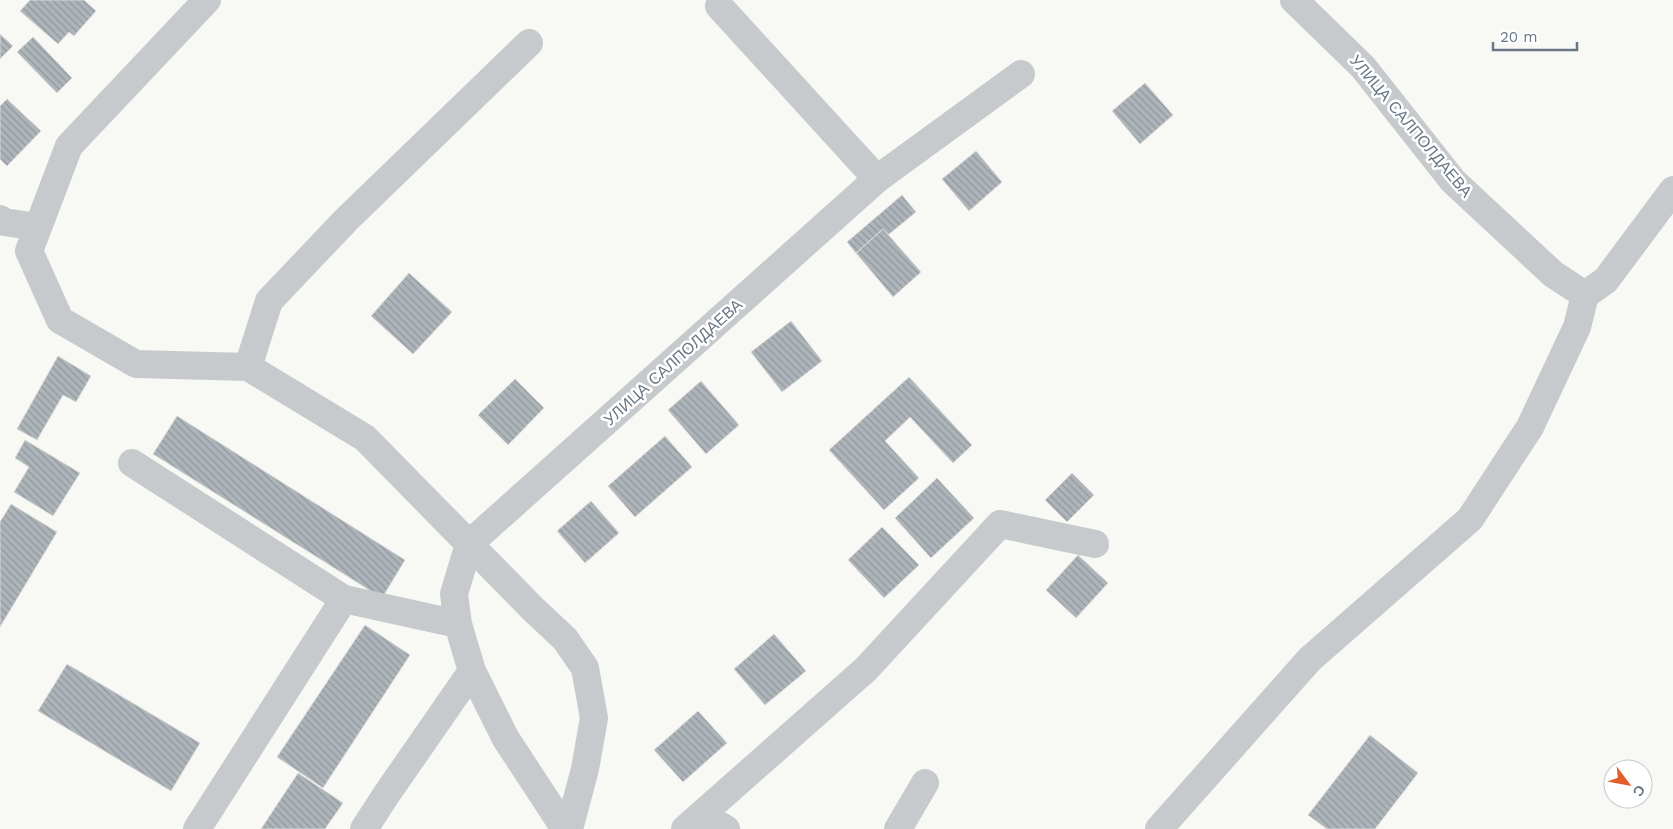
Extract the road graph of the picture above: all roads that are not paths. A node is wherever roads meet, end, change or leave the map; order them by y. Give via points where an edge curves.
1 (207, 0) edge
2 (1294, 0) edge
3 (719, 6) dead end
4 (529, 42) dead end
5 (1021, 74) dead end
6 (877, 179) junction
7 (1673, 190) edge
8 (0, 219) edge
9 (38, 227) junction
10 (1585, 296) junction
11 (248, 367) junction
12 (132, 463) dead end
13 (469, 544) junction
14 (1095, 544) dead end
15 (344, 598) junction
16 (458, 624) junction
17 (472, 671) junction
18 (925, 783) dead end
19 (694, 822) edge
20 (198, 829) edge
21 (364, 829) edge
22 (565, 829) edge
23 (569, 829) edge
24 (726, 829) edge
25 (898, 829) edge
26 (1159, 829) edge

1 - 9 street via 70,146
2 - 10 street, УЛИЦА САЛПОЛДАЕВА via 1363,67 1453,180 1553,274
3 - 6 street
4 - 11 street via 346,220 269,301
5 - 6 street, УЛИЦА САЛПОЛДАЕВА
6 - 13 street, УЛИЦА САЛПОЛДАЕВА
7 - 10 street via 1606,280
8 - 9 street
9 - 11 street via 29,252 60,320 136,364
10 - 26 street via 1577,327 1530,427 1470,519 1310,659
11 - 13 street via 365,438
12 - 15 street
13 - 16 street via 454,594
13 - 23 street via 565,639 585,668 594,718
14 - 19 street via 1000,524 866,669
15 - 16 street
15 - 20 street
16 - 17 street
17 - 21 street
17 - 22 street via 506,739
18 - 25 street
19 - 24 street

